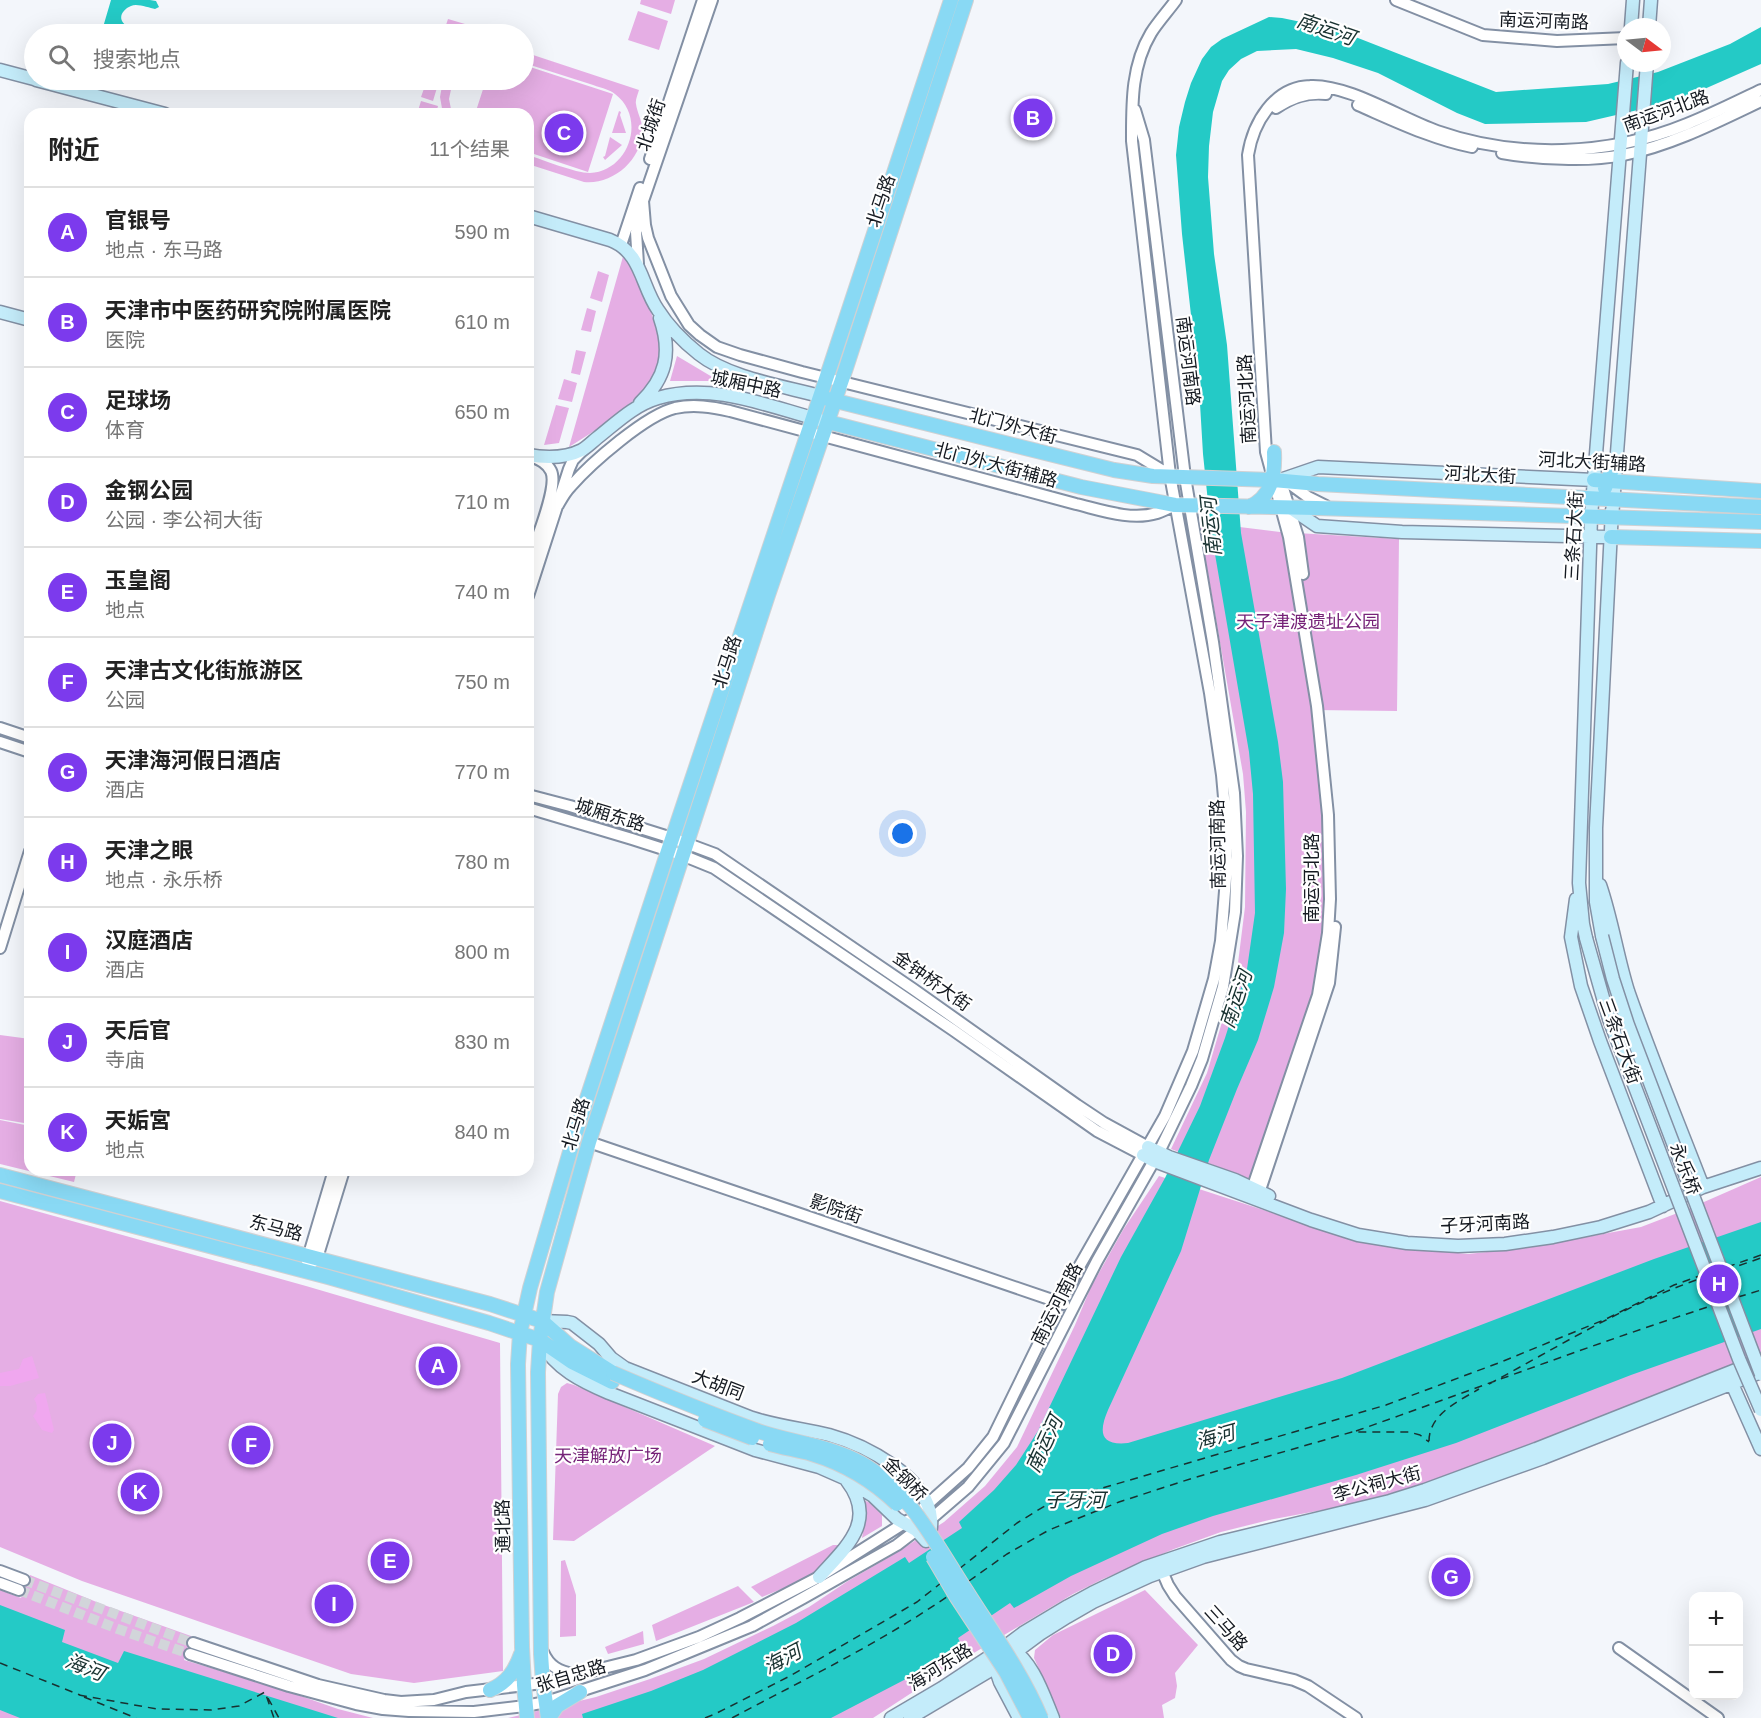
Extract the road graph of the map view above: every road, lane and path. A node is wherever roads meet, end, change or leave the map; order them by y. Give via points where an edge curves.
1 (703, 0) edge
2 (712, 0) edge
3 (951, 0) edge
4 (966, 0) edge
5 (1176, 0) edge
6 (1396, 0) edge
7 (1633, 0) edge
8 (1652, 0) edge
9 (1632, 18) edge
10 (1651, 18) edge
11 (1617, 38) edge
12 (0, 69) edge
13 (1627, 72) edge
14 (1647, 72) edge
15 (24, 76) edge
16 (76, 90) edge
17 (1761, 90) edge
18 (1131, 95) junction
19 (1761, 101) edge
20 (143, 108) edge
21 (1641, 145) junction
22 (1621, 150) junction
23 (643, 201) junction
24 (534, 218) edge
25 (621, 245) junction
26 (638, 264) junction
27 (656, 308) junction
28 (0, 312) edge
29 (24, 318) edge
30 (826, 378) junction
31 (841, 382) junction
32 (820, 396) junction
33 (835, 400) junction
34 (626, 416) junction
35 (813, 418) junction
36 (828, 422) junction
37 (808, 432) junction
38 (823, 436) junction
39 (582, 450) junction
40 (1270, 452) junction
41 (534, 455) edge
42 (534, 458) edge
43 (1615, 461) joint
44 (1170, 476) junction
45 (1192, 477) junction
46 (1280, 478) junction
47 (1248, 479) junction
48 (1589, 480) junction
49 (1616, 481) junction
50 (1761, 491) edge
51 (1551, 496) junction
52 (1613, 500) junction
53 (1670, 504) junction
54 (558, 505) junction
55 (1175, 505) junction
56 (1194, 505) junction
57 (1249, 507) junction
58 (1285, 507) junction
59 (1761, 507) edge
60 (1332, 508) junction
61 (1599, 519) junction
62 (1761, 522) edge
63 (1761, 541) edge
64 (534, 546) edge
65 (534, 578) edge
66 (726, 700) junction
67 (0, 728) edge
68 (24, 736) edge
69 (0, 742) edge
70 (24, 750) edge
71 (534, 797) edge
72 (534, 810) edge
73 (670, 844) junction
74 (684, 849) junction
75 (24, 871) edge
76 (1596, 874) junction
77 (1579, 883) junction
78 (1602, 936) joint
79 (1586, 938) joint
80 (0, 948) edge
81 (589, 1142) junction
82 (1156, 1156) junction
83 (1761, 1160) edge
84 (1761, 1168) edge
85 (0, 1175) edge
86 (332, 1176) edge
87 (342, 1176) edge
88 (1702, 1185) junction
89 (0, 1191) edge
90 (1255, 1194) junction
91 (1662, 1203) junction
92 (312, 1256) junction
93 (305, 1271) junction
94 (1059, 1302) junction
95 (1073, 1307) junction
96 (524, 1315) junction
97 (542, 1321) junction
98 (520, 1333) junction
99 (540, 1340) junction
100 (1761, 1360) edge
101 (1761, 1373) edge
102 (612, 1378) junction
103 (1729, 1379) junction
104 (1761, 1410) edge
105 (1761, 1449) edge
106 (844, 1478) junction
107 (924, 1507) junction
108 (931, 1519) junction
109 (910, 1527) junction
110 (1157, 1568) junction
111 (0, 1571) edge
112 (819, 1577) junction
113 (0, 1583) edge
114 (541, 1646) junction
115 (522, 1647) junction
116 (1011, 1648) junction
117 (1619, 1648) dead end
118 (993, 1661) junction
119 (580, 1674) junction
120 (524, 1685) junction
121 (490, 1690) junction
122 (544, 1691) junction
123 (580, 1692) junction
124 (528, 1712) edge
125 (549, 1718) edge
126 (891, 1718) edge
127 (910, 1718) edge
128 (1019, 1718) edge
129 (1030, 1718) edge
130 (1041, 1718) edge
131 (1053, 1718) edge
132 (1349, 1718) edge
133 (1356, 1718) edge
134 (1718, 1718) edge

1 - 25 street, 北城街
2 - 23 street, 北城街
3 - 30 main road, 北马路
4 - 31 main road, 北马路
5 - 18 street, 南运河南路 via 1150,34
6 - 11 street, 南运河南路 via 1483,35 1557,41
7 - 9 main road
8 - 10 main road
12 - 15 main road
13 - 22 main road, 三条石大街
14 - 21 main road
16 - 20 main road
17 - 21 street, 南运河北路
18 - 44 street, 南运河南路 via 1132,141
18 - 45 street, 南运河南路 via 1144,140
19 - 21 street, 南运河北路 via 1689,133
21 - 22 street, 南运河北路
21 - 43 main road
22 - 40 street, 南运河北路 via 1552,158 1476,148 1420,132 1347,100 1320,94 1297,96 1276,108 1261,129 1254,155
22 - 48 main road, 三条石大街 via 1596,460
23 - 26 street, 北城街 via 636,232
23 - 30 street via 648,238 671,296 689,325 717,346 740,356
24 - 25 main road, 城厢中路
25 - 26 main road, 城厢中路
26 - 27 main road, 城厢中路
27 - 32 main road, 城厢中路 via 682,338 711,362
27 - 34 main road, 城厢中路 via 666,342 663,369 652,389
28 - 29 main road
30 - 31 street
30 - 32 main road, 北马路
31 - 33 main road, 北马路
31 - 44 street via 1137,455
32 - 33 main road, 北门外大街
32 - 35 main road, 北马路
33 - 36 main road, 北马路
33 - 44 main road, 北门外大街 via 1086,464
34 - 35 main road, 城厢中路 via 657,398 700,392 733,396
34 - 39 main road, 城厢中路
35 - 36 main road, 城厢中路
35 - 37 main road, 北马路
36 - 38 main road, 北马路
36 - 55 main road via 1081,487
37 - 38 street, 北门外大街辅路
37 - 54 street, 北门外大街辅路 via 718,408 676,408 643,424 598,460 568,488
37 - 66 main road, 北马路
38 - 55 street, 北门外大街辅路 via 1120,514 1141,516
38 - 66 main road, 北马路 via 768,595
39 - 41 main road, 城厢中路 via 560,456
39 - 54 street via 569,469
40 - 46 main road
40 - 47 street via 1263,469
42 - 64 street via 547,465 553,480
43 - 49 main road via 1622,476
44 - 45 main road, 北门外大街
44 - 55 street, 南运河南路
45 - 47 main road, 河北大街
45 - 56 street, 南运河南路
46 - 47 main road, 河北大街
46 - 48 main road, 河北大街辅路 via 1318,467
46 - 51 main road, 河北大街
46 - 57 main road via 1260,501
46 - 58 street, 南运河北路
46 - 60 street
48 - 49 main road, 河北大街辅路
48 - 51 main road
48 - 61 main road, 三条石大街
49 - 50 main road, 河北大街辅路
49 - 52 main road, 三条石大街
49 - 53 main road
49 - 61 main road
51 - 61 main road, 河北大街
52 - 53 main road, 河北大街
52 - 61 main road, 河北大街
53 - 59 main road, 河北大街
54 - 65 street
55 - 56 main road
55 - 82 street, 南运河南路 via 1218,743 1227,876 1214,979
56 - 57 main road, 河北大街
56 - 82 street, 南运河南路 via 1236,814 1237,884 1232,939 1214,1022 1191,1086
57 - 58 main road, 河北大街
58 - 60 main road, 河北大街
58 - 61 main road via 1317,526 1402,532
58 - 90 street, 南运河北路 via 1298,537 1325,720 1337,863 1335,945 1329,983
60 - 61 main road, 河北大街
61 - 62 main road, 河北大街
61 - 63 main road via 1641,538
61 - 76 main road, 三条石大街 via 1610,554
61 - 77 main road, 三条石大街
66 - 73 main road, 北马路
66 - 74 main road, 北马路
67 - 68 street
69 - 70 street
71 - 73 street, 城厢东路
72 - 73 street, 城厢东路
73 - 74 street, 城厢东路
73 - 96 main road, 北马路 via 568,1157
74 - 81 main road, 北马路
74 - 82 street, 金钟桥大街 via 1096,1131
75 - 80 street
76 - 78 main road, 三条石大街
76 - 88 main road, 三条石大街 via 1627,988
77 - 79 main road, 三条石大街
77 - 91 main road, 三条石大街 via 1571,937 1581,986
78 - 101 main road, 永乐桥, bridge via 1628,1024
79 - 104 main road, 永乐桥, bridge via 1613,1030
81 - 94 street, 影院街
81 - 97 main road, 北马路
82 - 90 main road, 子牙河南路
82 - 94 street, 南运河南路 via 1089,1247
82 - 95 street, 南运河南路
83 - 88 main road, 子牙河南路
84 - 88 main road, 子牙河南路
85 - 92 main road, 东马路
86 - 92 street
87 - 92 street
88 - 91 main road, 子牙河南路
89 - 93 main road, 东马路
90 - 91 main road, 子牙河南路 via 1311,1220 1359,1235 1458,1246 1505,1244 1601,1227 1649,1212
92 - 93 street
92 - 96 main road, 东马路
93 - 98 main road, 东马路
94 - 95 street, 影院街
94 - 107 street, 南运河南路 via 993,1437 968,1468
95 - 108 street, 南运河南路 via 1004,1443 968,1487
96 - 97 main road, 东马路
96 - 98 main road, 北马路
97 - 99 main road, 北马路
97 - 102 main road
97 - 107 main road, 大胡同 via 577,1326 611,1358 633,1371 752,1418 864,1448 913,1483 922,1494
98 - 99 main road, 东马路
98 - 115 main road, 通北路
99 - 102 main road via 572,1362
99 - 106 main road, 大胡同 via 561,1367 609,1393 755,1450
99 - 114 main road, 通北路
100 - 103 main road, 李公祠大街
101 - 103 main road, 李公祠大街
102 - 129 main road, 金钢桥, bridge via 740,1434 832,1461 876,1486 898,1505 921,1538 1006,1672
102 - 130 main road, 金钢桥, bridge via 761,1432 840,1453 885,1480 918,1517 1005,1652
103 - 105 main road
103 - 110 main road, 李公祠大街 via 1543,1458 1425,1500
106 - 109 main road, 大胡同
106 - 112 main road via 859,1500 858,1526
107 - 108 main road, 大胡同
107 - 109 street, 张自忠路
108 - 109 street, 张自忠路
108 - 109 main road, 大胡同 via 928,1540
109 - 112 street, 张自忠路
109 - 123 street, 张自忠路 via 897,1545 752,1626
110 - 116 main road, 李公祠大街
110 - 132 street, 三马路 via 1164,1590 1228,1663 1302,1688
110 - 133 street, 三马路 via 1175,1596 1231,1660 1246,1669 1308,1686
111 - 113 street via 22,1585
112 - 119 street, 张自忠路 via 699,1637 636,1660
114 - 119 street via 554,1668
114 - 122 main road, 通北路
115 - 120 main road, 通北路
115 - 121 main road via 510,1677
116 - 118 main road, 海河东路
116 - 118 main road via 993,1640
116 - 131 main road via 1031,1671
117 - 134 street
118 - 126 main road, 海河东路
118 - 127 main road, 海河东路
118 - 128 main road
119 - 122 street, 张自忠路
120 - 121 street, 张自忠路
120 - 122 street, 张自忠路
120 - 124 main road, 通北路
121 - 124 street, 张自忠路 via 434,1700 384,1700 191,1649 289,1686 356,1704 408,1711
122 - 123 street, 张自忠路
122 - 124 street, 张自忠路
122 - 125 main road, 通北路
123 - 125 main road via 557,1706

